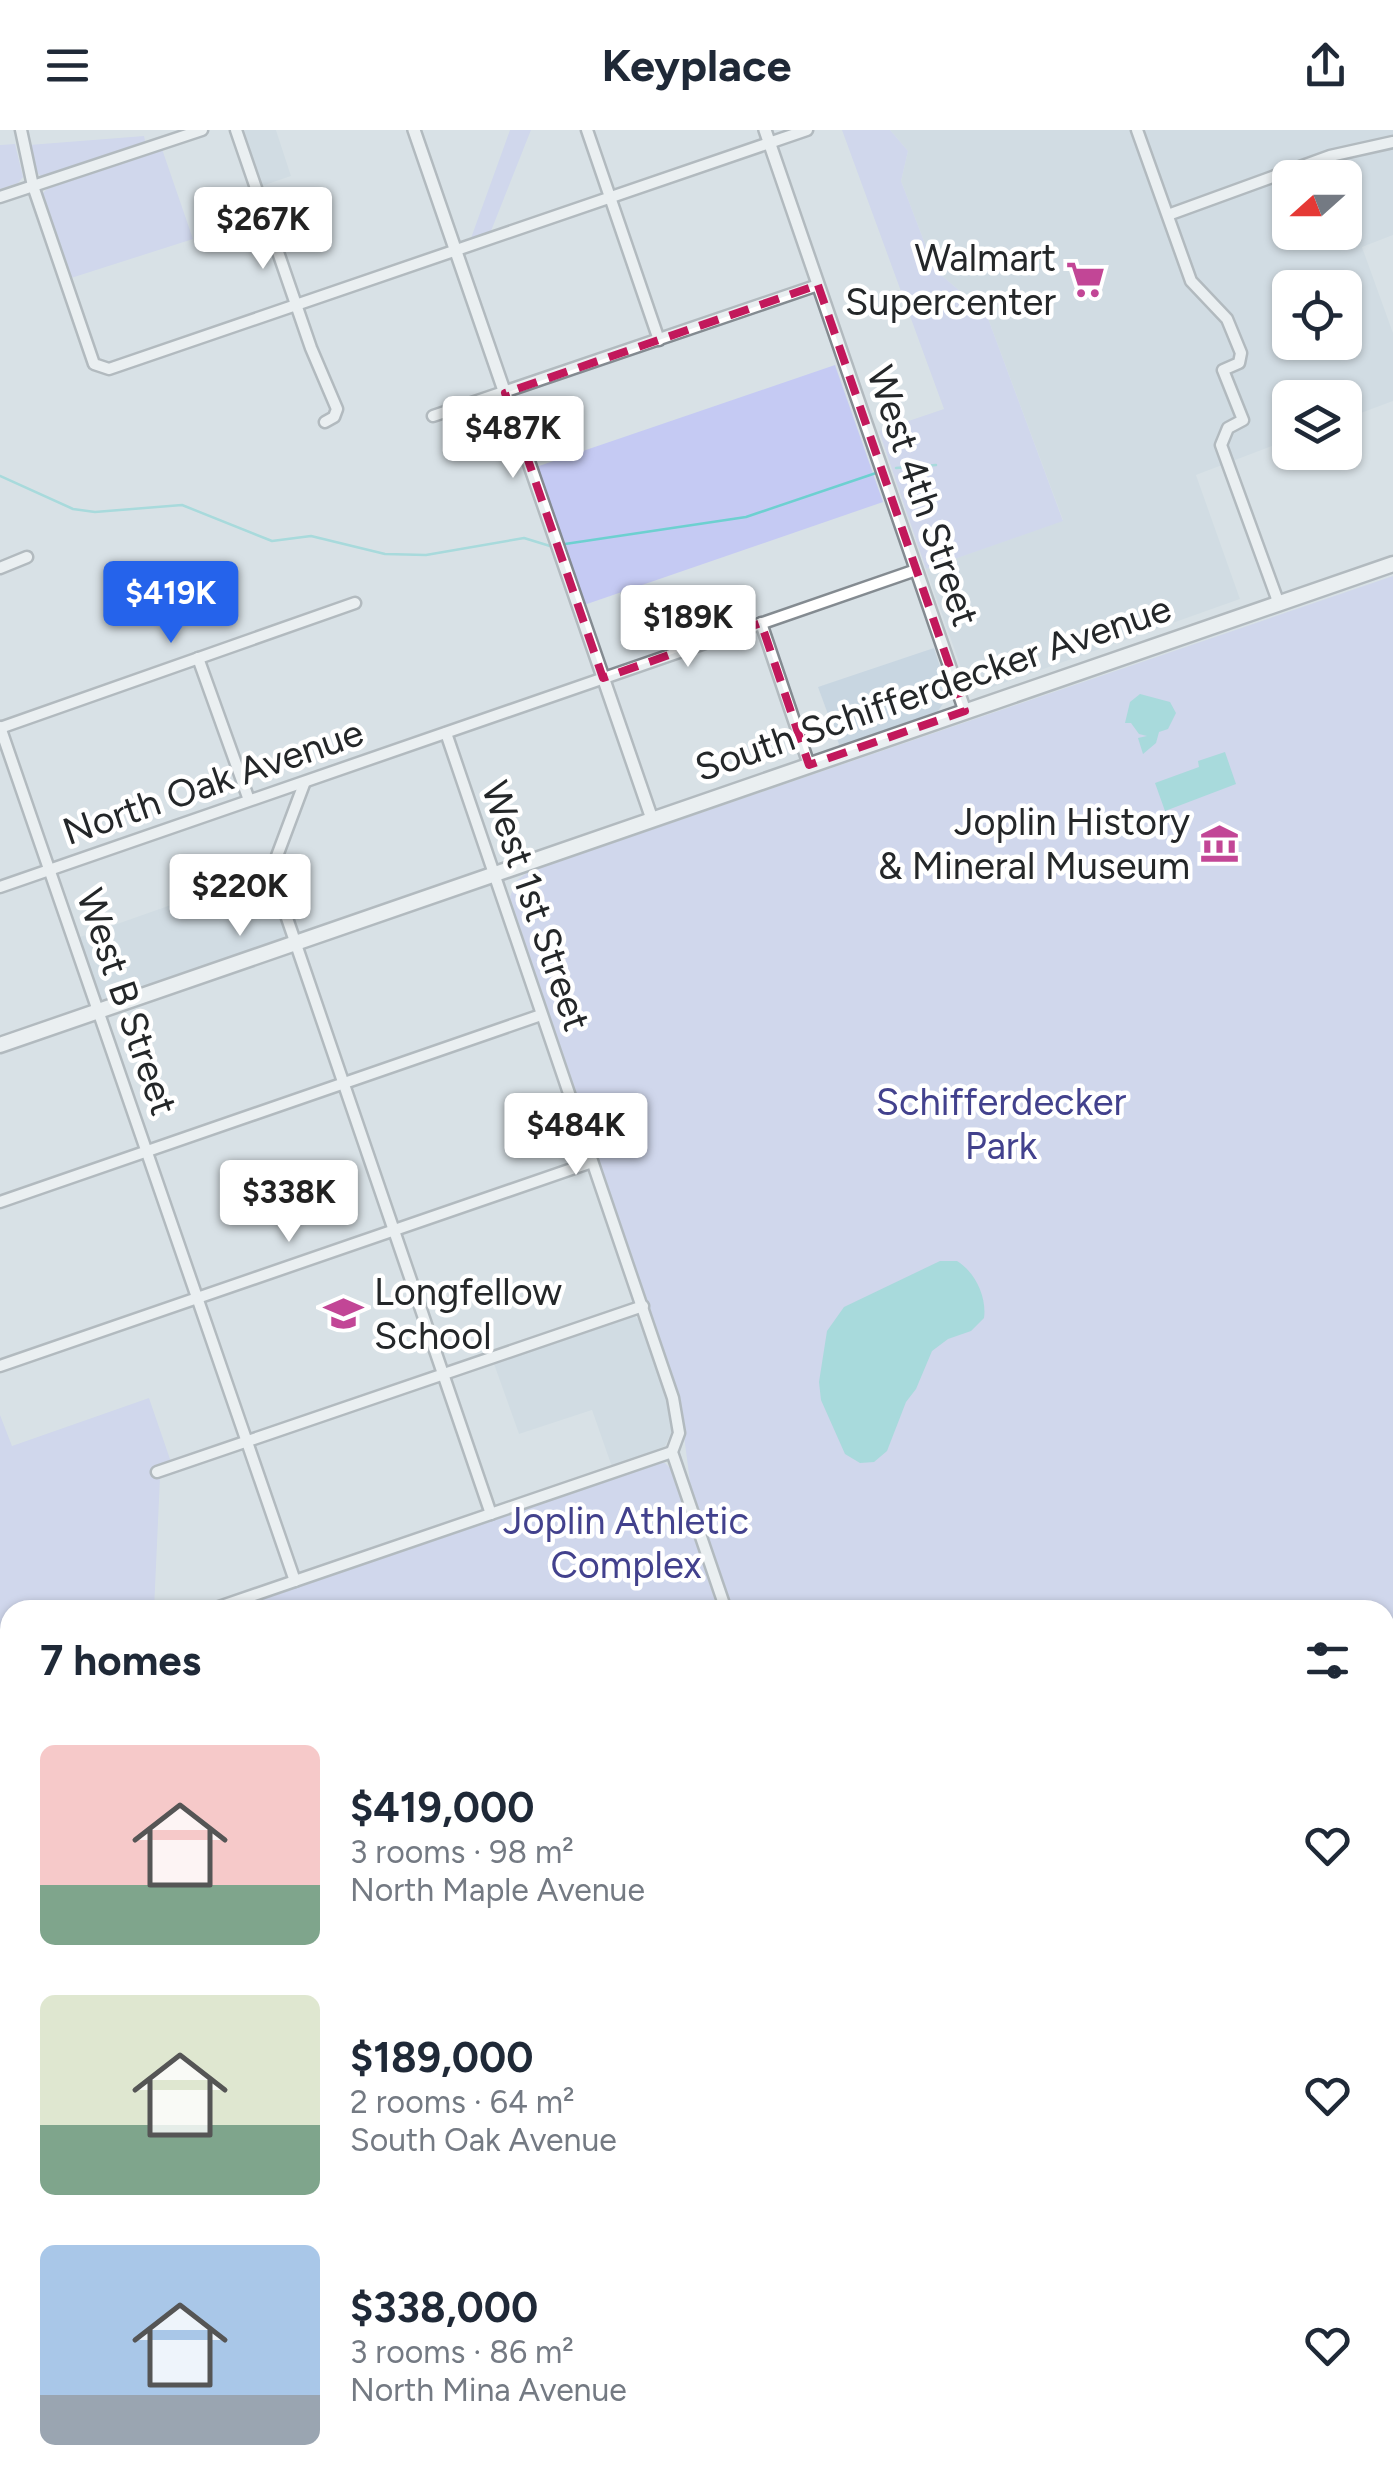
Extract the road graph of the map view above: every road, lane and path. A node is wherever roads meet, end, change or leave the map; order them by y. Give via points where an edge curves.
1 (20, 130) edge
2 (202, 130) edge
3 (236, 130) edge
4 (414, 130) edge
5 (588, 130) edge
6 (807, 130) edge
7 (1137, 130) edge
8 (767, 136) edge
9 (1393, 142) edge
10 (33, 186) junction
11 (0, 197) edge
12 (612, 197) junction
13 (1168, 215) junction
14 (456, 251) junction
15 (818, 285) junction
16 (296, 306) junction
17 (660, 340) junction
18 (505, 393) junction
19 (433, 416) dead end
20 (326, 422) dead end
21 (28, 557) dead end
22 (1393, 564) edge
23 (0, 568) edge
24 (916, 570) junction
25 (355, 604) dead end
26 (1279, 604) junction
27 (761, 623) junction
28 (198, 658) junction
29 (603, 678) junction
30 (965, 711) junction
31 (0, 727) edge
32 (446, 734) junction
33 (809, 765) junction
34 (304, 784) junction
35 (249, 800) junction
36 (652, 819) junction
37 (50, 870) junction
38 (494, 874) junction
39 (0, 887) edge
40 (295, 943) junction
41 (98, 1011) junction
42 (541, 1014) junction
43 (0, 1045) edge
44 (342, 1083) junction
45 (146, 1151) junction
46 (592, 1162) junction
47 (0, 1202) edge
48 (394, 1231) junction
49 (197, 1298) junction
50 (643, 1306) junction
51 (0, 1366) edge
52 (444, 1374) junction
53 (247, 1443) junction
54 (672, 1452) junction
55 (157, 1472) dead end
56 (491, 1514) junction
57 (295, 1581) junction
58 (239, 1600) edge
59 (723, 1600) edge

1 - 10 street
2 - 10 street
3 - 16 street
4 - 14 street
5 - 12 street
6 - 8 street
7 - 13 street
8 - 12 street
8 - 15 street, West 4th Street
9 - 13 street via 1330,156
10 - 11 street
10 - 16 street via 94,364 109,369
12 - 14 street
12 - 17 street
13 - 26 street via 1192,280 1227,319 1241,353 1239,363 1224,370 1243,420 1228,428 1220,446
14 - 16 street
14 - 18 street
15 - 17 street
15 - 24 street, West 4th Street
16 - 20 street via 337,409
17 - 18 street
18 - 19 street
18 - 29 street
21 - 23 street
22 - 26 main road, South Schifferdecker Avenue
24 - 27 street, North Oak Avenue
24 - 30 street, West 4th Street
25 - 28 street
26 - 30 main road, South Schifferdecker Avenue
27 - 29 street, North Oak Avenue
27 - 33 street
28 - 31 street
28 - 35 street
29 - 32 street, North Oak Avenue
29 - 36 street
30 - 33 main road, South Schifferdecker Avenue
31 - 37 street, West B Street
32 - 34 street, North Oak Avenue
32 - 38 street, West 1st Street
33 - 36 main road, South Schifferdecker Avenue
34 - 35 street, North Oak Avenue
34 - 40 street via 274,864
35 - 37 street, North Oak Avenue
36 - 38 main road, South Schifferdecker Avenue
37 - 39 street, North Oak Avenue
37 - 41 street, West B Street
38 - 40 main road, South Schifferdecker Avenue
38 - 42 street, West 1st Street
40 - 41 main road, South Schifferdecker Avenue
40 - 44 street
41 - 43 main road, South Schifferdecker Avenue
41 - 45 street, West B Street
42 - 44 street
42 - 46 street, West 1st Street
44 - 45 street
44 - 48 street
45 - 47 street
45 - 49 street, West B Street
46 - 48 street
46 - 50 street, West 1st Street
48 - 49 street
48 - 52 street
49 - 51 street
49 - 53 street, West B Street
50 - 52 street
50 - 54 street, West 1st Street via 677,1414
52 - 53 street
52 - 56 street
53 - 55 street
53 - 57 street, West B Street
54 - 56 street
54 - 59 street, West 1st Street
56 - 57 street
57 - 58 street

